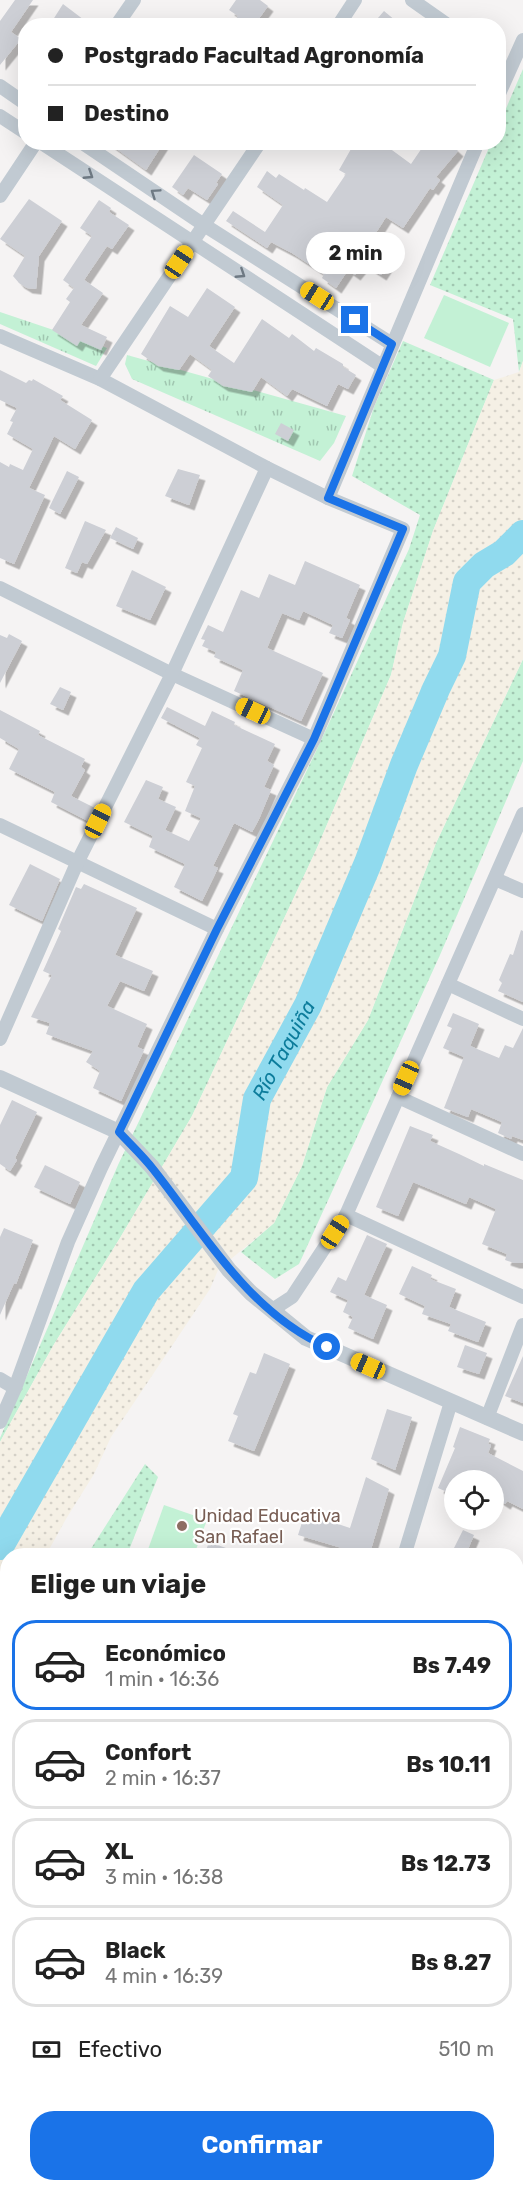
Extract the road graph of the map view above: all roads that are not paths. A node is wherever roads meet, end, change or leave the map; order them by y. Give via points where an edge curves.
1 (134, 0) edge
2 (355, 0) edge
3 (411, 0) edge
4 (122, 18) edge
5 (343, 18) edge
6 (437, 18) edge
7 (523, 40) edge
8 (506, 64) edge
9 (510, 67) junction
10 (506, 77) edge
11 (0, 86) edge
12 (18, 98) edge
13 (0, 116) edge
14 (18, 128) edge
15 (32, 150) edge
16 (50, 150) edge
17 (93, 150) edge
18 (255, 150) edge
19 (475, 150) edge
20 (0, 196) edge
21 (204, 225) junction
22 (192, 242) junction
23 (0, 336) edge
24 (392, 344) junction
25 (382, 366) junction
26 (100, 379) junction
27 (267, 468) junction
28 (328, 498) junction
29 (0, 588) edge
30 (171, 674) junction
31 (314, 739) junction
32 (523, 814) edge
33 (0, 825) edge
34 (77, 863) junction
35 (495, 879) junction
36 (523, 891) edge
37 (217, 929) junction
38 (448, 984) junction
39 (523, 1019) edge
40 (0, 1040) edge
41 (0, 1078) edge
42 (398, 1097) junction
43 (119, 1132) junction
44 (523, 1154) edge
45 (346, 1215) junction
46 (523, 1297) edge
47 (272, 1310) junction
48 (523, 1325) edge
49 (0, 1379) edge
50 (15, 1388) junction
51 (451, 1402) junction
52 (487, 1418) junction
53 (0, 1422) edge
54 (523, 1433) edge
55 (406, 1548) edge

1 - 4 street
2 - 5 street
3 - 6 street
7 - 9 street
8 - 9 street
9 - 10 street
11 - 12 street
13 - 14 street
15 - 20 street
16 -> 22 street
21 -> 17 street
18 - 21 street
19 - 24 street
21 - 22 street
21 - 24 street
22 -> 25 street
22 - 26 street
23 - 26 street
24 - 25 street
25 - 28 street
26 - 27 street
27 - 28 street
27 - 30 street
28 - 31 street via 403,529
29 - 30 street
30 - 31 street
30 - 34 street
31 - 37 street
32 - 35 street
33 - 34 street
34 - 37 street
34 - 40 street
35 - 36 street
35 - 38 street
37 - 43 street
38 - 39 street
38 - 42 street
41 - 43 street
42 - 44 street
42 - 45 street
43 - 47 street via 152,1167 229,1270
43 - 50 street via 68,1242
45 - 46 street
45 - 47 street via 292,1298
47 - 51 street via 306,1338
48 - 52 street
49 - 50 street
50 - 53 street
51 - 52 street
51 - 55 street
52 - 54 street

